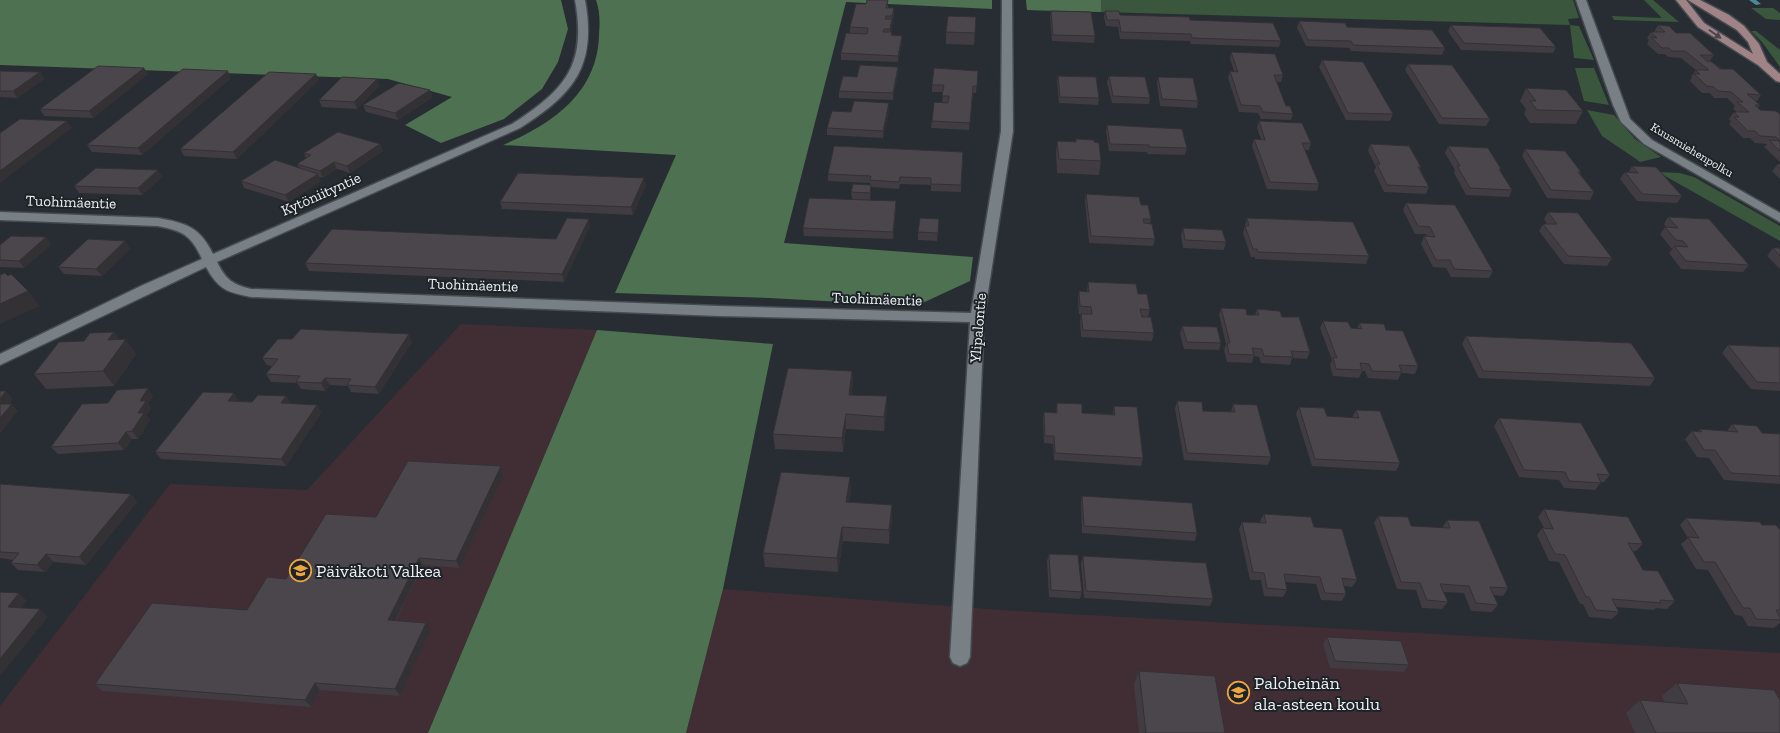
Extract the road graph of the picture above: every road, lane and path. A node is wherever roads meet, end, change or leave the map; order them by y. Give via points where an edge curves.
1 (580, 0) edge
2 (1006, 0) edge
3 (1581, 0) edge
4 (1681, 0) edge
5 (1693, 0) edge
6 (1762, 64) junction
7 (1780, 79) edge
8 (0, 216) edge
9 (1780, 218) edge
10 (209, 261) junction
11 (977, 318) junction
12 (0, 360) edge
13 (960, 657) dead end

1 - 10 street, Kytöniityntie via 585,32 581,60 567,86 551,104 516,126
2 - 11 street, Ylipalontie via 1007,131
3 - 9 street, Kuusmiehenpolku via 1618,105 1635,131 1666,154
4 -> 6 main road via 1716,36
5 - 6 main road via 1720,14 1748,36
6 - 7 main road
8 - 10 street, Tuohimäentie via 176,225 189,230 202,244
10 - 11 street, Tuohimäentie via 216,276 230,288 252,293
10 - 12 street, Kytöniityntie
11 - 13 street, Ylipalontie

